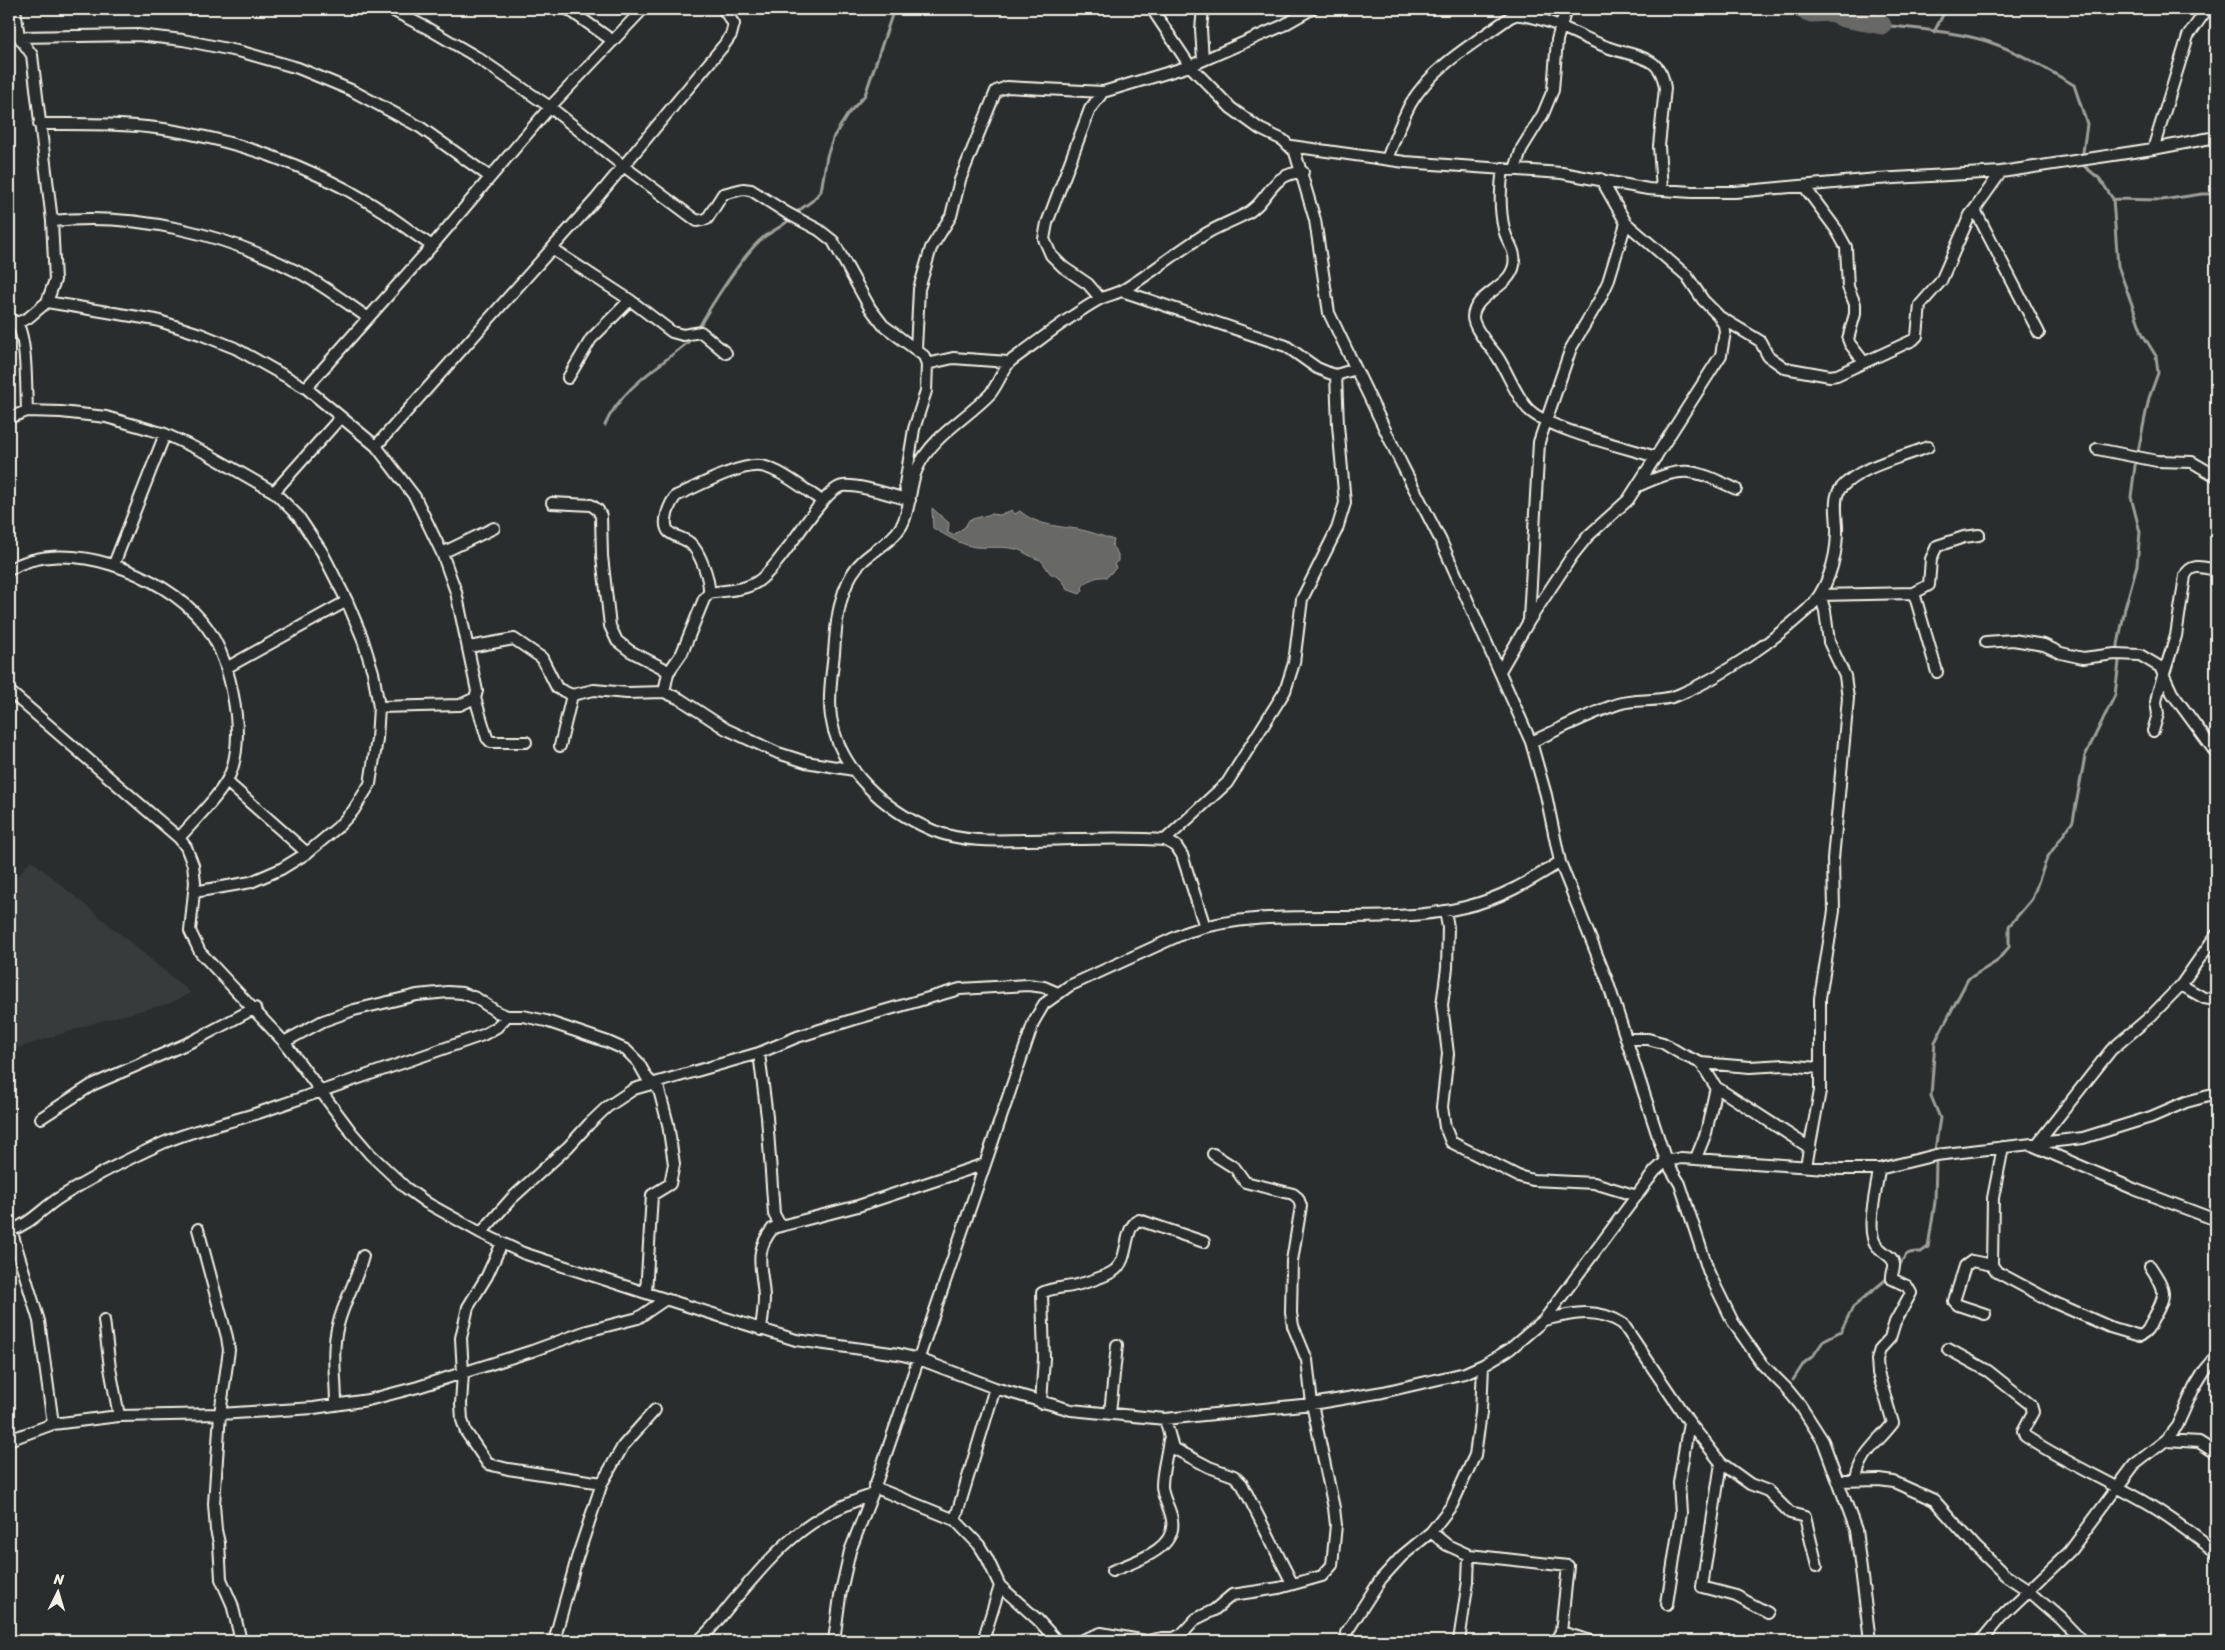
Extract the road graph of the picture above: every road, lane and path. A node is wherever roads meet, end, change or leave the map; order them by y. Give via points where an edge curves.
1 (15, 9) edge
2 (390, 9) edge
3 (568, 9) edge
4 (643, 9) edge
5 (723, 9) edge
6 (1152, 9) edge
7 (1203, 9) edge
8 (1312, 9) edge
9 (1521, 9) edge
10 (1566, 9) edge
11 (2206, 9) edge
12 (1512, 16) junction
13 (1560, 25) junction
14 (19, 37) junction
15 (613, 41) junction
16 (1203, 60) junction
17 (1190, 66) junction
18 (1103, 92) junction
19 (550, 107) junction
20 (39, 124) junction
21 (2216, 137) edge
22 (1291, 146) junction
23 (2153, 149) junction
24 (1387, 159) junction
25 (622, 166) junction
26 (1503, 168) junction
27 (1515, 169) junction
28 (1303, 172) junction
29 (2001, 172) junction
30 (490, 177) junction
31 (1601, 179) junction
32 (1804, 186) junction
33 (1662, 190) junction
34 (1977, 206) junction
35 (52, 221) junction
36 (1626, 223) junction
37 (432, 246) junction
38 (552, 249) junction
39 (1122, 291) junction
40 (1100, 298) junction
41 (630, 300) junction
42 (47, 302) junction
43 (1718, 316) junction
44 (367, 317) junction
45 (13, 321) edge
46 (2039, 333) dead end
47 (916, 349) junction
48 (726, 353) dead end
49 (1008, 362) junction
50 (1864, 362) junction
51 (928, 364) junction
52 (1356, 369) junction
53 (1336, 375) junction
54 (568, 378) dead end
55 (306, 388) junction
56 (27, 411) junction
57 (341, 417) junction
58 (9, 418) edge
59 (1545, 422) junction
60 (165, 434) junction
61 (376, 446) junction
62 (1928, 447) dead end
63 (2097, 449) dead end
64 (1656, 457) junction
65 (2216, 476) edge
66 (1638, 486) junction
67 (1736, 489) dead end
68 (274, 492) junction
69 (910, 500) junction
70 (822, 501) junction
71 (552, 503) dead end
72 (494, 528) dead end
73 (1979, 535) dead end
74 (442, 552) junction
75 (114, 564) junction
76 (9, 570) edge
77 (2216, 570) edge
78 (709, 593) junction
79 (1914, 593) junction
80 (1820, 595) junction
81 (347, 601) junction
82 (1529, 621) junction
83 (1986, 642) dead end
84 (469, 647) junction
85 (226, 668) junction
86 (1500, 671) junction
87 (1937, 672) dead end
88 (668, 673) junction
89 (2164, 675) junction
90 (9, 691) edge
91 (664, 692) junction
92 (572, 695) junction
93 (475, 698) junction
94 (379, 707) junction
95 (2153, 732) dead end
96 (526, 742) dead end
97 (1531, 742) junction
98 (560, 746) dead end
99 (2216, 753) edge
100 (854, 770) junction
101 (227, 782) junction
102 (179, 838) junction
103 (1165, 840) junction
104 (307, 853) junction
105 (1560, 862) junction
106 (194, 892) junction
107 (1445, 911) junction
108 (1205, 926) junction
109 (2216, 934) edge
110 (2181, 985) junction
111 (1058, 993) junction
112 (2216, 1000) edge
113 (255, 1008) junction
114 (507, 1016) junction
115 (1626, 1039) junction
116 (284, 1042) junction
117 (759, 1053) junction
118 (1701, 1063) junction
119 (1819, 1068) junction
120 (654, 1083) junction
121 (1716, 1087) junction
122 (320, 1090) junction
123 (2216, 1094) edge
124 (41, 1118) dead end
125 (2034, 1144) junction
126 (2003, 1147) junction
127 (1810, 1148) junction
128 (1212, 1154) dead end
129 (1696, 1158) junction
130 (1666, 1161) junction
131 (986, 1164) junction
132 (1806, 1166) junction
133 (1879, 1169) junction
134 (1637, 1196) junction
135 (2216, 1220) edge
136 (780, 1225) junction
137 (10, 1228) edge
138 (198, 1229) dead end
139 (481, 1233) junction
140 (1204, 1242) dead end
141 (502, 1244) junction
142 (363, 1256) dead end
143 (1992, 1265) junction
144 (2150, 1266) dead end
145 (646, 1293) junction
146 (666, 1299) junction
147 (1985, 1314) dead end
148 (104, 1320) dead end
149 (1544, 1320) junction
150 (761, 1330) junction
151 (1117, 1345) dead end
152 (1948, 1349) dead end
153 (2216, 1357) edge
154 (918, 1360) junction
155 (1484, 1365) junction
156 (463, 1373) junction
157 (995, 1388) junction
158 (1041, 1403) junction
159 (1312, 1404) junction
160 (336, 1405) junction
161 (655, 1410) dead end
162 (1110, 1413) junction
163 (220, 1414) junction
164 (119, 1416) junction
165 (1165, 1419) junction
166 (1689, 1422) junction
167 (53, 1424) junction
168 (1169, 1436) junction
169 (9, 1440) edge
170 (2166, 1440) junction
171 (2216, 1453) edge
172 (1721, 1463) junction
173 (1856, 1479) junction
174 (1839, 1481) junction
175 (602, 1483) junction
176 (2118, 1487) junction
177 (873, 1491) junction
178 (955, 1520) junction
179 (1431, 1532) junction
180 (2216, 1552) edge
181 (1469, 1555) junction
182 (1817, 1566) dead end
183 (1112, 1571) dead end
184 (1292, 1583) junction
185 (1000, 1586) junction
186 (2029, 1591) junction
187 (1667, 1604) dead end
188 (1768, 1613) dead end
189 (1561, 1632) junction
190 (242, 1641) edge
191 (554, 1641) edge
192 (698, 1641) edge
193 (834, 1641) edge
194 (983, 1641) edge
195 (1057, 1641) edge
196 (1080, 1641) edge
197 (1147, 1641) edge
198 (1347, 1641) edge
199 (1459, 1641) edge
200 (1555, 1641) edge
201 (1591, 1641) edge
202 (1870, 1641) edge
203 (1981, 1641) edge
204 (2082, 1641) edge

1 - 14 street
2 - 19 street via 475,56
3 - 15 street
4 - 15 street
5 - 25 street via 734,24 731,35
6 - 17 street
7 - 16 street
8 - 16 street via 1282,26
9 - 12 street
10 - 13 street
11 - 23 street via 2188,36
12 - 13 street via 1522,15
12 - 24 street via 1428,82 1412,102
13 - 27 street via 1553,90 1522,148
13 - 33 street via 1608,47 1652,62 1662,74 1665,88 1659,146
14 - 20 street via 32,55
14 - 30 street via 138,35 242,52 351,90 420,127
15 - 19 street
16 - 17 street
17 - 18 street
17 - 22 street via 1231,108
18 - 40 street via 1090,109 1047,223 1044,239 1051,255 1088,284
18 - 47 street via 1007,87 996,91 960,180 951,216 931,248 919,289
19 - 25 street
19 - 30 street
20 - 35 street
20 - 37 street via 106,124 164,129 231,144 322,177 370,203
21 - 23 street
22 - 24 street
22 - 28 street
23 - 29 street
24 - 26 street
25 - 38 street
25 - 47 street via 697,222 707,219 723,194 742,189 751,190 819,230 833,241 883,325
26 - 27 street
26 - 59 street via 1499,206 1504,230 1513,250 1514,267 1501,285 1482,300 1473,318 1527,408
27 - 31 street
28 - 39 street via 1285,175 1249,213 1209,231
28 - 52 street via 1315,220 1329,313
29 - 32 street
29 - 34 street
30 - 37 street
31 - 33 street
31 - 36 street
32 - 33 street via 1735,192
32 - 50 street via 1846,247 1848,287 1855,304 1848,339
34 - 46 street via 1976,212
34 - 50 street via 1970,215 1942,281 1920,305 1917,336
35 - 42 street via 55,280
35 - 44 street via 81,218 125,221 196,232 255,252 301,273
36 - 43 street via 1687,276
36 - 59 street via 1608,282 1571,348
37 - 44 street
38 - 41 street
38 - 61 street
39 - 40 street
39 - 53 street via 1286,346 1317,368
40 - 49 street
41 - 48 street via 672,332 683,335 698,332
41 - 54 street via 591,339
42 - 45 street via 28,318
42 - 55 street via 156,320 200,334 235,348
43 - 50 street via 1760,340 1768,356 1785,368 1830,376
43 - 64 street via 1725,332 1721,355
44 - 55 street
45 - 56 street via 20,331
47 - 51 street
49 - 51 street via 954,358
49 - 69 street via 990,394 938,439 923,458 916,472
51 - 69 street via 926,391 914,429 905,484
52 - 53 street
52 - 86 street via 1441,541
53 - 103 street via 1346,503 1337,529 1302,599 1290,678 1227,783
55 - 57 street
56 - 58 street
56 - 60 street via 106,418
57 - 61 street
57 - 68 street
59 - 64 street
59 - 82 street via 1539,442
60 - 68 street
60 - 75 street
61 - 74 street via 415,497
62 - 80 street via 1876,466 1840,488 1836,499 1836,549
63 - 65 street via 2135,457 2192,462
64 - 66 street
66 - 67 street via 1684,470 1705,475
66 - 82 street via 1628,500 1588,536
68 - 81 street via 298,516 322,552
69 - 70 street via 843,486 834,488
69 - 100 street via 905,520 893,538 856,567 837,614 831,718
70 - 78 street via 766,576 749,586
70 - 78 street via 793,481 760,466 722,475 676,496 666,521 667,528 692,545 709,577
71 - 88 street via 592,505 598,510 610,626 617,641
72 - 74 street
73 - 79 street via 1964,536 1937,546 1931,559 1929,585
74 - 84 street via 456,592
75 - 76 street via 83,558 46,558 16,565
75 - 85 street via 174,596 202,621
77 - 89 street via 2199,566 2188,570 2184,576 2176,636
78 - 88 street via 682,653
79 - 80 street
79 - 87 street
80 - 97 street via 1806,612 1770,640 1727,669 1678,695 1618,704
80 - 119 street via 1829,642 1845,676 1848,698 1833,860 1834,911 1820,998
81 - 85 street
81 - 94 street via 373,672
82 - 86 street
83 - 89 street via 2013,640 2044,645 2060,653 2083,658 2140,655 2160,667
84 - 92 street via 514,639 542,658 557,688
84 - 93 street via 477,683
85 - 101 street via 235,698 237,745 235,762
86 - 97 street
88 - 91 street
89 - 95 street via 2156,702 2158,714
89 - 99 street via 2172,693
90 - 102 street
91 - 92 street via 594,690
91 - 100 street via 726,729 778,753 806,762
92 - 98 street
93 - 94 street via 460,705
93 - 96 street via 491,742
94 - 104 street via 370,784 343,822
97 - 105 street via 1549,804
100 - 103 street via 888,806 947,836 990,841
101 - 102 street
101 - 104 street
102 - 106 street via 193,865
103 - 108 street via 1176,846 1182,856
104 - 106 street via 251,882
105 - 107 street via 1505,894
105 - 115 street via 1604,971
106 - 113 street via 190,931 194,940 213,966
107 - 108 street via 1372,917 1286,917
107 - 134 street via 1447,968 1442,1005 1448,1054 1442,1107 1450,1142 1518,1176 1533,1180 1594,1183
108 - 111 street
109 - 110 street
110 - 112 street via 2204,998
110 - 125 street via 2111,1050
111 - 117 street via 1028,985 960,989 797,1037
111 - 131 street via 1044,1004 1034,1021
113 - 116 street
113 - 124 street via 194,1041 92,1085
114 - 116 street via 462,993 417,995 338,1015
114 - 120 street via 546,1021 626,1050
114 - 122 street via 483,1035
115 - 118 street via 1663,1043
115 - 130 street
116 - 122 street
117 - 120 street
117 - 136 street via 774,1214
118 - 119 street via 1750,1068 1785,1065
118 - 121 street
119 - 127 street via 1820,1091
120 - 139 street via 634,1089 607,1107 511,1199
120 - 145 street via 668,1124 674,1164 670,1184 652,1195
121 - 127 street
121 - 129 street via 1706,1133
122 - 137 street via 165,1143 58,1198 28,1222
122 - 139 street via 352,1133 390,1173 427,1203
123 - 125 street via 2113,1130 2083,1138
125 - 126 street
125 - 135 street via 2134,1189
126 - 133 street via 1936,1155
126 - 143 street via 1993,1198
127 - 132 street
128 - 159 street via 1235,1168 1245,1182 1287,1192 1298,1198 1301,1206 1292,1261 1291,1313 1307,1360
129 - 130 street
129 - 132 street
130 - 134 street
130 - 174 street via 1680,1184 1709,1274 1733,1322 1762,1364 1786,1388 1814,1426
131 - 136 street via 858,1206
131 - 154 street
132 - 133 street
133 - 173 street via 1872,1237 1876,1248 1894,1264 1892,1279 1907,1286 1911,1293 1877,1360 1894,1422 1867,1450
134 - 149 street
136 - 150 street via 767,1236 759,1255 764,1299
137 - 167 street via 39,1322
138 - 163 street via 229,1350
139 - 141 street
140 - 158 street via 1139,1220 1131,1226 1123,1259 1114,1271 1074,1286 1042,1293 1044,1358
141 - 145 street
141 - 156 street via 468,1307 461,1338
142 - 160 street via 359,1275 338,1325
143 - 144 street via 1997,1272 2053,1302 2110,1327 2140,1336 2146,1333 2164,1299 2160,1282
143 - 147 street via 1972,1261 1965,1266 1954,1302
145 - 146 street
146 - 150 street
146 - 156 street via 638,1318 586,1331
148 - 164 street
149 - 155 street via 1510,1349
149 - 166 street via 1582,1312 1612,1316 1623,1324
150 - 154 street via 796,1340 898,1354
151 - 162 street
152 - 176 street via 1988,1371 2031,1405 2033,1412 2024,1436
153 - 170 street via 2194,1388 2177,1426
154 - 157 street
154 - 177 street
155 - 159 street via 1383,1392
155 - 179 street via 1475,1455 1452,1505
156 - 160 street via 418,1387
156 - 175 street via 462,1420 466,1432 488,1464 508,1470
157 - 158 street
157 - 178 street
158 - 162 street via 1071,1410
159 - 165 street
159 - 184 street via 1334,1508 1335,1541 1330,1570 1322,1576
160 - 163 street
161 - 175 street via 623,1446
162 - 165 street
163 - 164 street
163 - 190 street via 214,1486 216,1530 221,1579
164 - 167 street
165 - 168 street
166 - 172 street
166 - 187 street via 1679,1483 1681,1513
167 - 169 street
168 - 183 street via 1162,1488 1173,1521 1171,1534 1163,1546
168 - 184 street via 1173,1448 1234,1476 1242,1484
170 - 171 street via 2199,1442
170 - 176 street via 2134,1465
172 - 182 street via 1750,1484 1768,1491 1790,1513 1805,1517
172 - 188 street via 1702,1587 1736,1596
173 - 174 street
173 - 186 street via 1894,1482 1934,1500 1993,1564
174 - 202 street via 1860,1547
175 - 191 street via 576,1558
176 - 180 street via 2175,1520
176 - 186 street via 2070,1551
177 - 178 street
177 - 192 street via 828,1513 791,1537
177 - 193 street via 850,1551
178 - 185 street via 979,1545
179 - 181 street via 1447,1545
179 - 198 street via 1381,1579 1346,1633
181 - 189 street via 1568,1566
181 - 199 street
184 - 197 street via 1280,1588 1232,1595 1196,1619 1182,1634
185 - 194 street
185 - 195 street
186 - 203 street
186 - 204 street
189 - 200 street
189 - 201 street
196 - 197 street via 1101,1633

